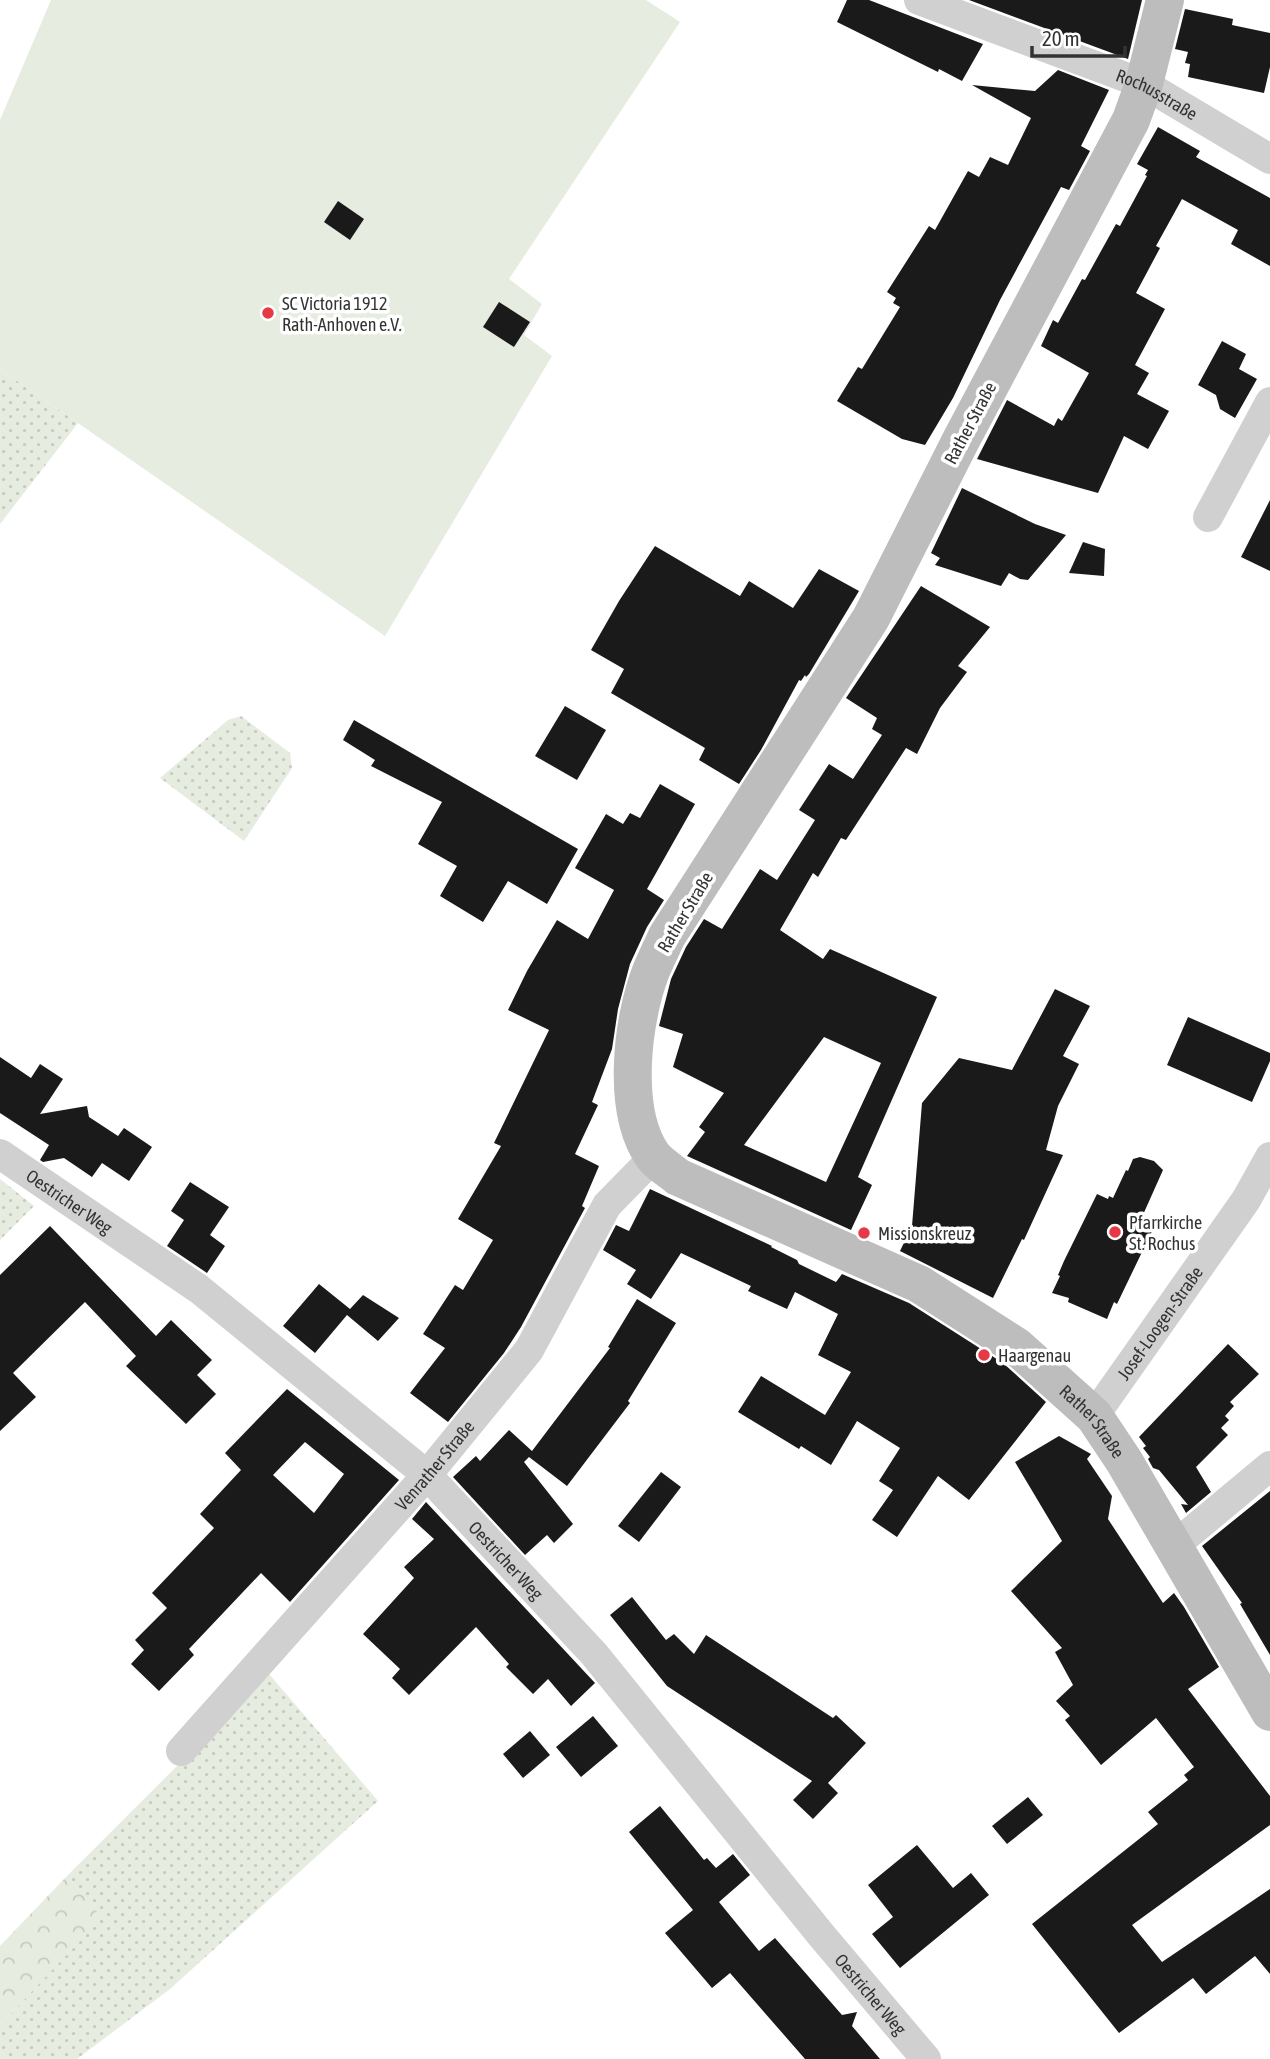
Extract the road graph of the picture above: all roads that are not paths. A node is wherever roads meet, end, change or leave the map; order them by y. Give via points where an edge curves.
1 (919, 0) edge
2 (1165, 0) edge
3 (1144, 84) junction
4 (1270, 159) edge
5 (1270, 402) edge
6 (1208, 516) dead end
7 (0, 1154) edge
8 (654, 1157) junction
9 (1270, 1157) edge
10 (1094, 1416) junction
11 (1270, 1466) edge
12 (427, 1475) junction
13 (1174, 1546) junction
14 (1270, 1712) edge
15 (181, 1751) dead end
16 (926, 2059) edge

1 - 3 street, Rochusstraße
2 - 3 main road, Rather Straße
3 - 4 street, Rochusstraße
3 - 8 main road, Rather Straße via 1131,120 870,618 667,936 651,972 636,1037 633,1094 640,1128
5 - 6 street
7 - 12 street, Oestricher Weg via 199,1289
8 - 10 main road, Rather Straße via 678,1177 919,1284 1016,1346
8 - 12 street, Venrather Straße via 607,1205 529,1350
9 - 10 street, Josef-Loogen-Straße via 1246,1200
10 - 13 main road, Rather Straße
11 - 13 street
12 - 15 street, Venrather Straße
12 - 16 street, Oestricher Weg via 594,1654
13 - 14 main road, Rather Straße

